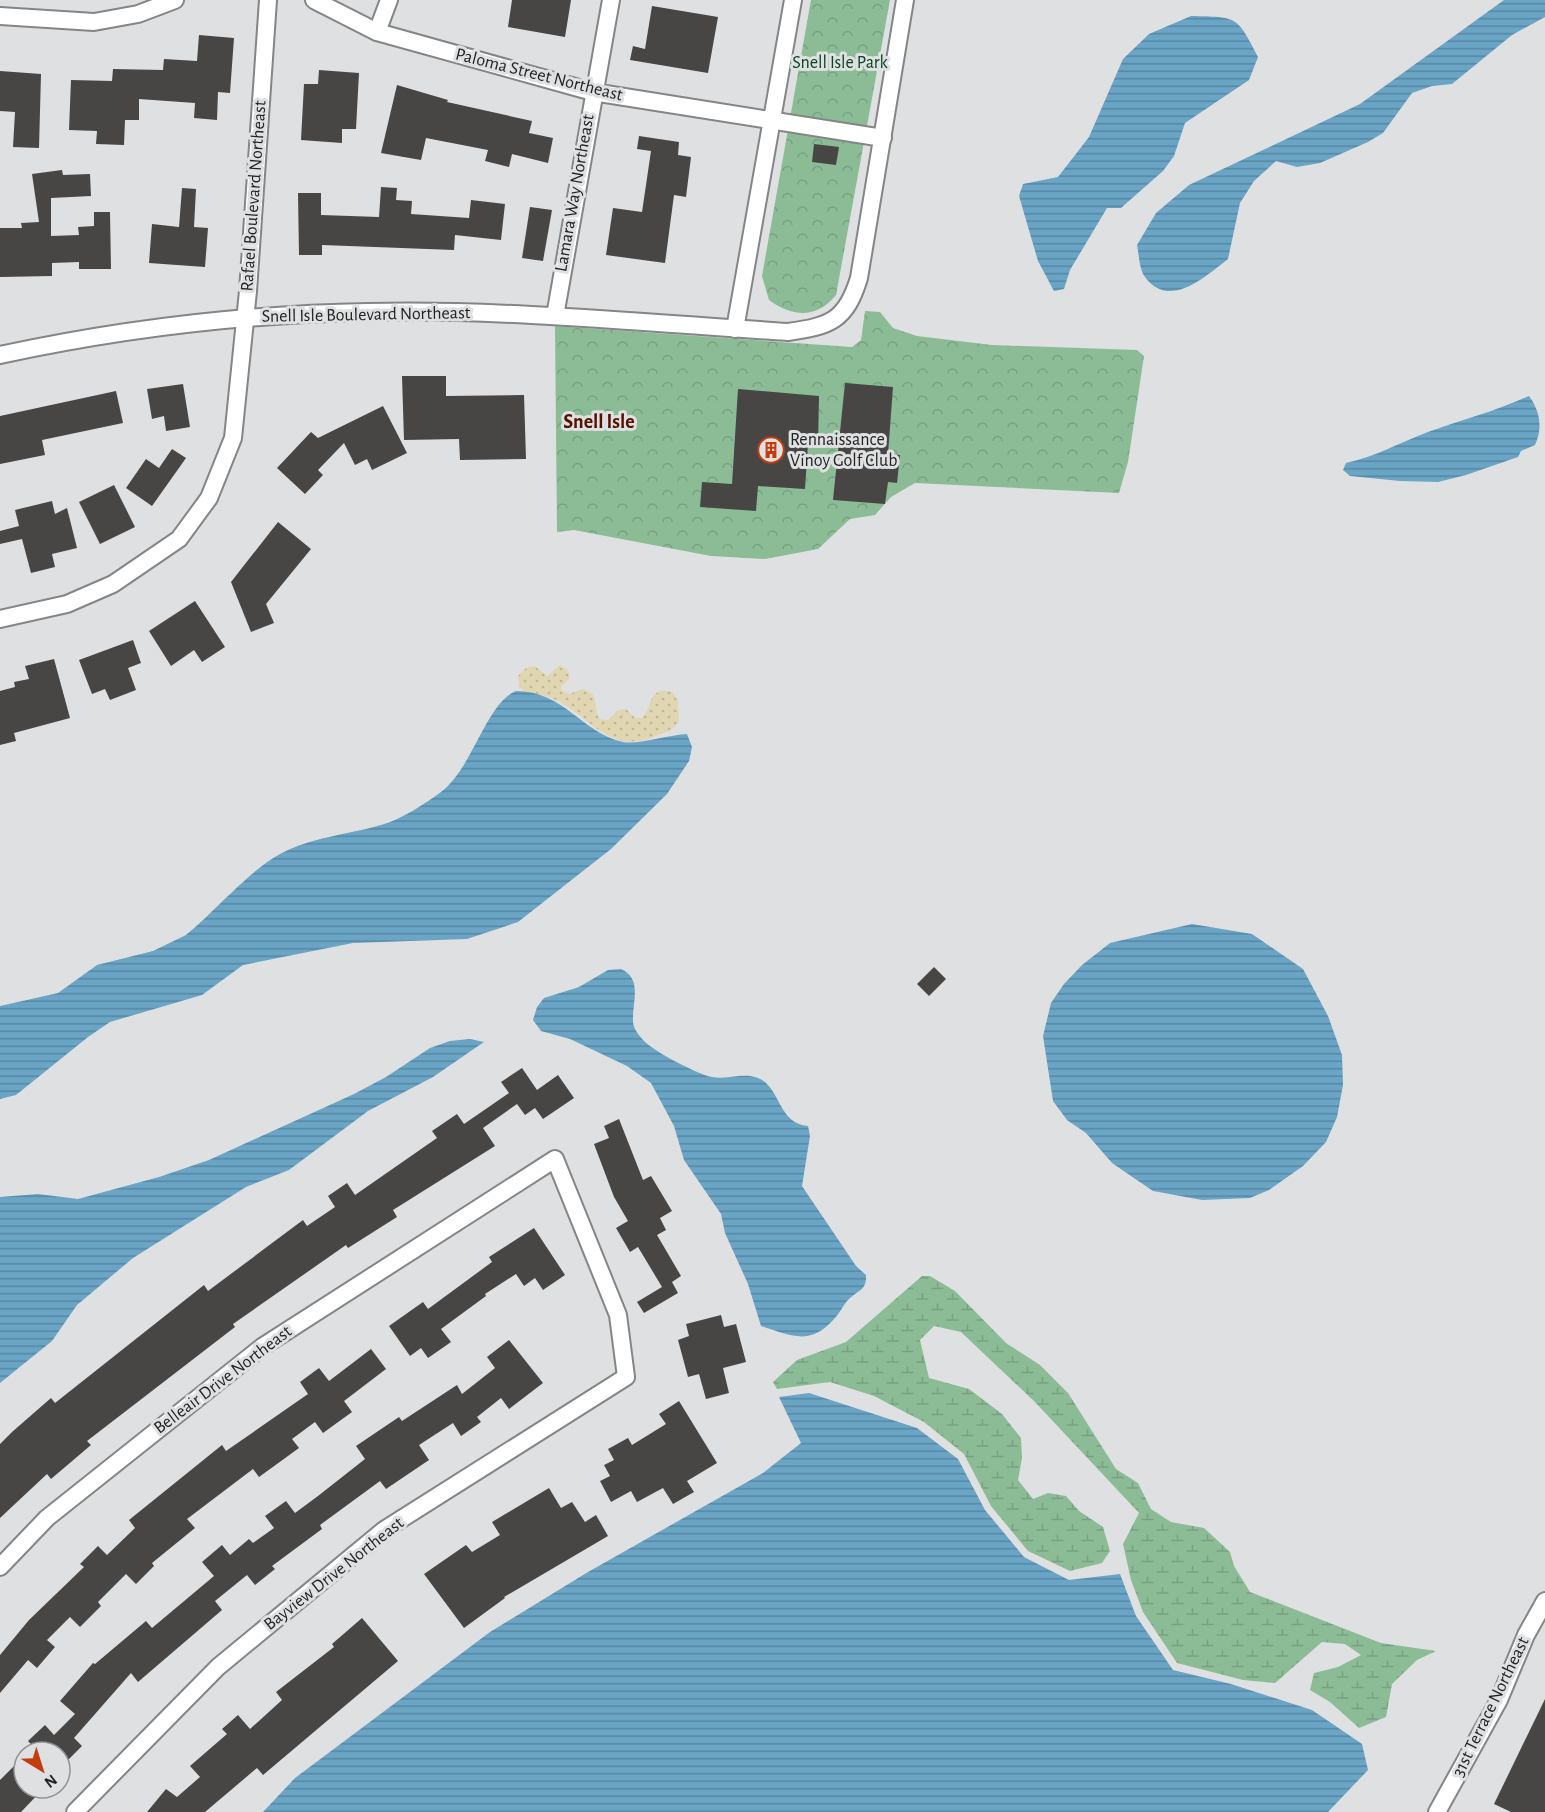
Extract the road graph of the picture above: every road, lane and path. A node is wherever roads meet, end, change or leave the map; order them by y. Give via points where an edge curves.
1 (175, 0) edge
2 (268, 0) edge
3 (314, 0) edge
4 (389, 0) edge
5 (611, 0) edge
6 (793, 0) edge
7 (906, 0) edge
8 (0, 16) edge
9 (377, 32) junction
10 (592, 92) junction
11 (772, 121) junction
12 (883, 138) junction
13 (555, 316) junction
14 (244, 318) junction
15 (735, 328) junction
16 (0, 355) edge
17 (0, 619) edge
18 (626, 1377) joint
19 (0, 1568) edge
20 (1545, 1601) edge
21 (75, 1812) edge
22 (1437, 1812) edge

1 - 8 street via 138,14 94,22
2 - 14 street, Rafael Boulevard Northeast
3 - 9 street, Paloma Street Northeast
4 - 9 street
5 - 10 street, Lamara Way Northeast
6 - 11 street
7 - 12 street, Snell Isle Boulevard Northeast
9 - 10 street, Paloma Street Northeast
10 - 11 street, Paloma Street Northeast
10 - 13 street, Lamara Way Northeast
11 - 12 street, Paloma Street Northeast
11 - 15 street
12 - 15 street, Snell Isle Boulevard Northeast via 859,278 845,311 817,328 788,332
13 - 14 street, Snell Isle Boulevard Northeast via 367,312
13 - 15 street, Snell Isle Boulevard Northeast
14 - 16 street, Snell Isle Boulevard Northeast
14 - 17 street, Rafael Boulevard Northeast via 233,438 209,498 179,539 113,584 67,604
18 - 19 street, Belleair Drive Northeast via 618,1315 555,1159 262,1347 47,1518
18 - 21 street, Bayview Drive Northeast via 384,1530 218,1667
20 - 22 street, 31st Terrace Northeast via 1499,1700

